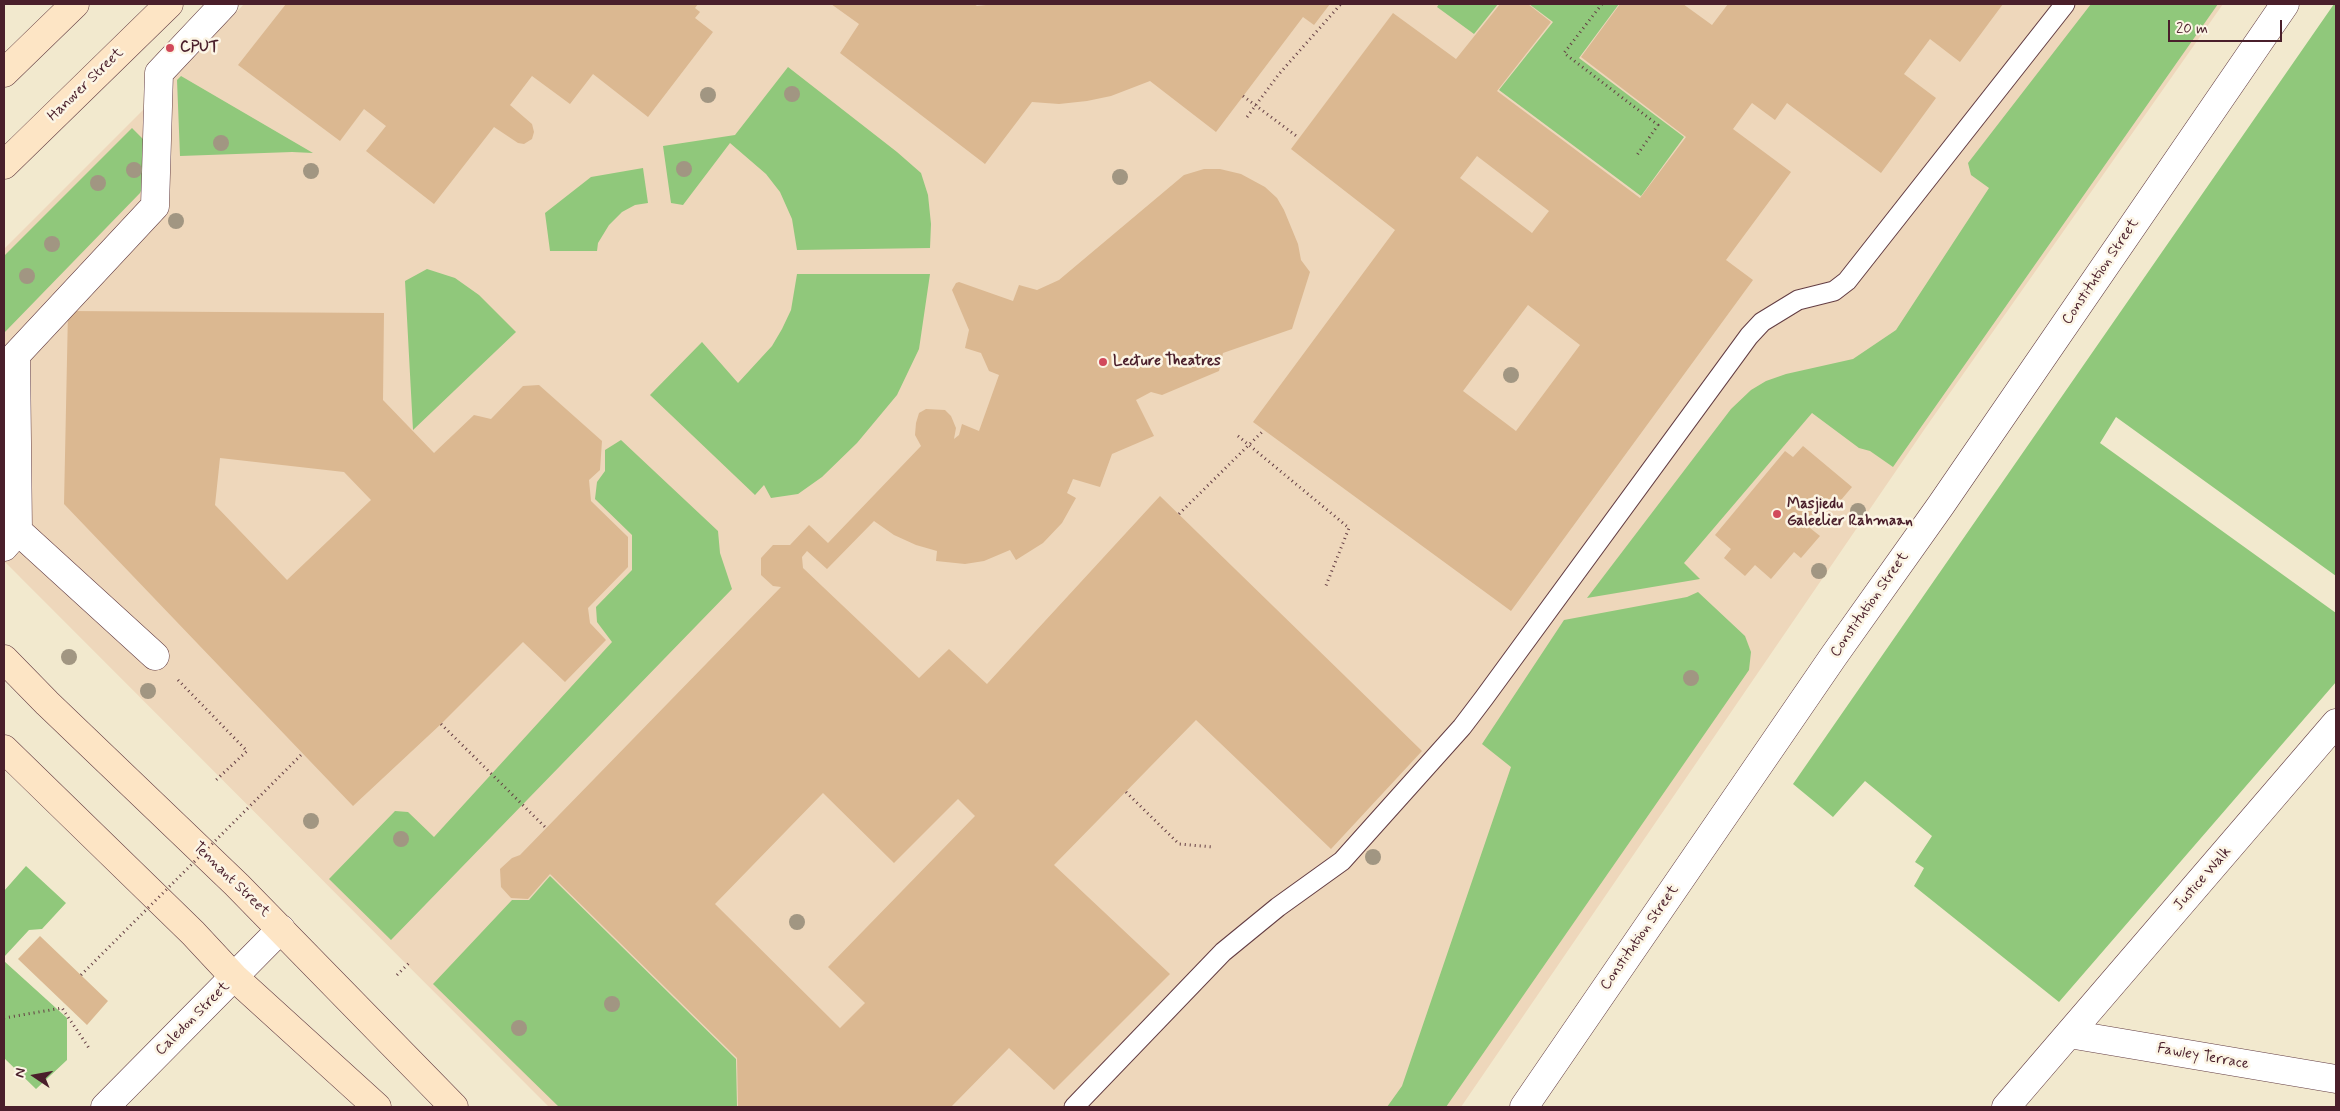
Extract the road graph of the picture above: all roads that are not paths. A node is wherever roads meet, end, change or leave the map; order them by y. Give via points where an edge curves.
1 (75, 4) edge
2 (169, 4) edge
3 (224, 4) edge
4 (2066, 4) edge
5 (2285, 4) edge
6 (4, 73) edge
7 (4, 166) edge
8 (11, 539) edge
9 (155, 656) road end
10 (4, 659) edge
11 (2336, 723) edge
12 (4, 749) edge
13 (281, 929) junction
14 (234, 977) junction
15 (2069, 1034) junction
16 (2336, 1079) edge
17 (105, 1107) edge
18 (377, 1107) edge
19 (454, 1107) edge
20 (1074, 1107) edge
21 (1524, 1107) edge
22 (2006, 1107) edge

1 - 6 main road
2 - 7 main road, Hanover Street
3 - 8 street via 159,73 155,206 16,355
4 - 20 lane via 1847,281 1834,291 1798,300 1762,322 1749,336 1462,727 1348,853 1223,952
5 - 21 street, Constitution Street
8 - 9 street
10 - 13 main road, Tennant Street
11 - 15 street, Justice Walk
12 - 14 main road via 193,932
13 - 14 street, Caledon Street
13 - 19 main road, Tennant Street
14 - 17 street, Caledon Street
14 - 18 main road
15 - 16 street, Fawley Terrace
15 - 22 street, Justice Walk

